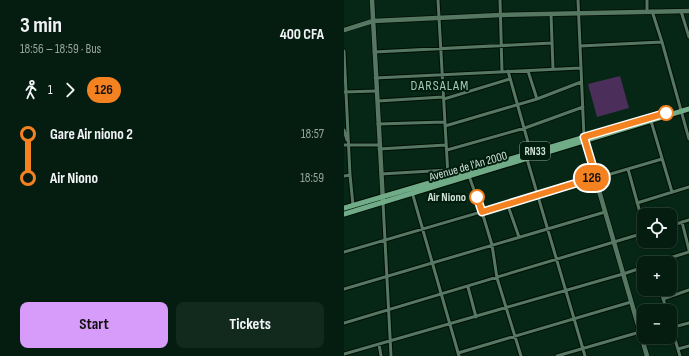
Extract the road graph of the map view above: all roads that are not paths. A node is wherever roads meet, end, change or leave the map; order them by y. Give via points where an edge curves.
1 (372, 0) edge
2 (438, 0) edge
3 (500, 0) edge
4 (578, 0) edge
5 (647, 0) edge
6 (650, 11) junction
7 (681, 11) junction
8 (689, 11) edge
9 (579, 13) junction
10 (550, 14) junction
11 (501, 15) junction
12 (439, 18) junction
13 (373, 21) junction
14 (344, 30) edge
15 (689, 37) edge
16 (662, 42) junction
17 (552, 43) junction
18 (502, 45) junction
19 (580, 46) junction
20 (441, 49) junction
21 (344, 51) edge
22 (374, 52) junction
23 (581, 68) junction
24 (553, 69) junction
25 (528, 70) junction
26 (508, 71) junction
27 (502, 72) junction
28 (442, 73) junction
29 (375, 78) junction
30 (510, 79) junction
31 (581, 82) junction
32 (376, 91) junction
33 (345, 92) edge
34 (444, 98) junction
35 (537, 99) junction
36 (378, 101) junction
37 (518, 105) junction
38 (583, 108) junction
39 (689, 108) edge
40 (680, 111) junction
41 (651, 121) junction
42 (378, 124) junction
43 (445, 124) junction
44 (525, 128) junction
45 (344, 130) edge
46 (584, 139) junction
47 (689, 139) edge
48 (348, 144) junction
49 (446, 145) junction
50 (344, 146) edge
51 (379, 147) junction
52 (447, 150) junction
53 (531, 153) junction
54 (527, 158) junction
55 (662, 159) junction
56 (628, 169) junction
57 (448, 170) junction
58 (381, 174) junction
59 (350, 175) junction
60 (344, 176) edge
61 (448, 176) junction
62 (469, 176) junction
63 (596, 177) junction
64 (689, 187) edge
65 (412, 192) junction
66 (672, 192) junction
67 (538, 194) junction
68 (383, 199) junction
69 (507, 203) junction
70 (637, 203) junction
71 (353, 205) junction
72 (344, 208) edge
73 (638, 208) edge
74 (482, 212) junction
75 (605, 212) junction
76 (344, 214) edge
77 (689, 220) edge
78 (682, 222) junction
79 (677, 224) edge
80 (424, 228) junction
81 (548, 229) junction
82 (637, 235) edge
83 (519, 237) junction
84 (386, 240) junction
85 (616, 242) junction
86 (492, 245) junction
87 (689, 251) edge
88 (344, 252) edge
89 (674, 256) edge
90 (557, 260) junction
91 (432, 263) junction
92 (637, 269) edge
93 (623, 274) junction
94 (386, 277) junction
95 (497, 278) junction
96 (468, 287) junction
97 (344, 289) edge
98 (566, 290) junction
99 (689, 290) edge
100 (442, 294) junction
101 (662, 296) edge
102 (663, 299) junction
103 (631, 302) junction
104 (665, 304) edge
105 (506, 308) junction
106 (389, 310) junction
107 (476, 317) junction
108 (574, 318) junction
109 (637, 320) edge
110 (689, 322) edge
111 (344, 323) edge
112 (450, 324) junction
113 (677, 326) edge
114 (515, 336) junction
115 (637, 336) edge
116 (390, 341) junction
117 (379, 344) junction
118 (644, 344) edge
119 (676, 344) edge
120 (689, 346) edge
121 (583, 348) junction
122 (678, 349) junction
123 (344, 354) edge
124 (459, 354) edge
125 (381, 356) edge
126 (391, 356) edge
127 (521, 356) edge
128 (557, 356) edge
129 (585, 356) edge
130 (647, 356) edge
131 (680, 356) edge

1 - 13 street
2 - 12 street
3 - 11 street
4 - 9 street
5 - 6 street
6 - 7 street
6 - 9 street
6 - 16 street
7 - 8 street
7 - 15 street
9 - 10 street
9 - 19 street
10 - 11 street
10 - 17 street
11 - 12 street
11 - 18 street
12 - 13 street
12 - 20 street
13 - 14 street
13 - 22 street
16 - 19 street
16 - 40 street
17 - 18 street
17 - 24 street
18 - 20 street
18 - 27 street
19 - 23 street
20 - 22 street
20 - 28 street
21 - 33 street
22 - 29 street
23 - 24 street
23 - 31 street
24 - 25 street
25 - 26 street
25 - 35 street
26 - 27 street
26 - 30 street
27 - 28 street
28 - 29 street
28 - 34 street
29 - 32 street
30 - 34 street
30 - 37 street
31 - 35 street
31 - 38 street
32 - 33 street
32 - 36 street
33 - 48 street
34 - 36 street
34 - 43 street
35 - 37 street
36 - 42 street
37 - 43 street
37 - 44 street
38 - 44 street
38 - 46 street
39 - 40 main road, Avenue de l'An 2000 / RN33
40 - 41 main road, Avenue de l'An 2000 / RN33
40 - 46 main road, Avenue de l'An 2000 / RN33
40 - 47 street
41 - 46 main road, Avenue de l'An 2000 / RN33
41 - 55 street
42 - 43 street
42 - 51 street
43 - 49 street
44 - 52 street
44 - 53 street
45 - 48 street
46 - 53 main road, Avenue de l'An 2000 / RN33
46 - 54 main road, Avenue de l'An 2000 / RN33
46 - 63 street
48 - 50 street
48 - 51 street
48 - 59 street
49 - 51 street
49 - 52 street
51 - 58 street
52 - 57 street
53 - 61 main road, Avenue de l'An 2000 / RN33
54 - 62 main road, Avenue de l'An 2000 / RN33
54 - 67 street
55 - 56 street
55 - 66 street
56 - 63 street
56 - 70 street
57 - 58 street
57 - 61 street
58 - 68 street
59 - 60 street
59 - 71 street
61 - 68 main road, Avenue de l'An 2000 / RN33
62 - 65 main road, Avenue de l'An 2000 / RN33
62 - 74 street
63 - 67 street
63 - 75 street
64 - 66 street
65 - 68 main road, Avenue de l'An 2000 / RN33
65 - 80 street
66 - 70 street
67 - 69 street
67 - 81 street
68 - 71 main road, Avenue de l'An 2000
68 - 76 main road, Avenue de l'An 2000
68 - 84 street
69 - 74 street
69 - 83 street
70 - 73 street
71 - 72 main road, Avenue de l'An 2000
74 - 80 street
74 - 86 street
75 - 81 street
75 - 85 street
77 - 78 street
78 - 79 street
78 - 87 street
80 - 84 street
80 - 91 street
81 - 83 street
81 - 90 street
82 - 85 street
83 - 86 street
84 - 88 street
84 - 94 street
85 - 90 street
85 - 93 street
86 - 91 street
86 - 95 street
87 - 89 street
90 - 95 street
90 - 98 street
91 - 94 street
91 - 100 street
92 - 93 street
93 - 98 street
93 - 103 street
94 - 97 street
94 - 106 street
95 - 96 street
95 - 105 street
96 - 100 street
96 - 107 street
98 - 105 street
98 - 108 street
99 - 102 street
100 - 106 street
100 - 112 street
101 - 102 street
102 - 104 street
103 - 108 street
103 - 109 street
105 - 107 street
105 - 114 street
106 - 111 street
106 - 116 street
107 - 112 street
108 - 114 street
108 - 121 street
110 - 113 street
112 - 116 street
112 - 124 street
114 - 124 street
114 - 127 street
115 - 121 street
116 - 117 street
116 - 126 street
117 - 123 street
117 - 125 street
118 - 130 street
119 - 122 street
120 - 122 street
121 - 128 street
121 - 129 street
122 - 131 street

